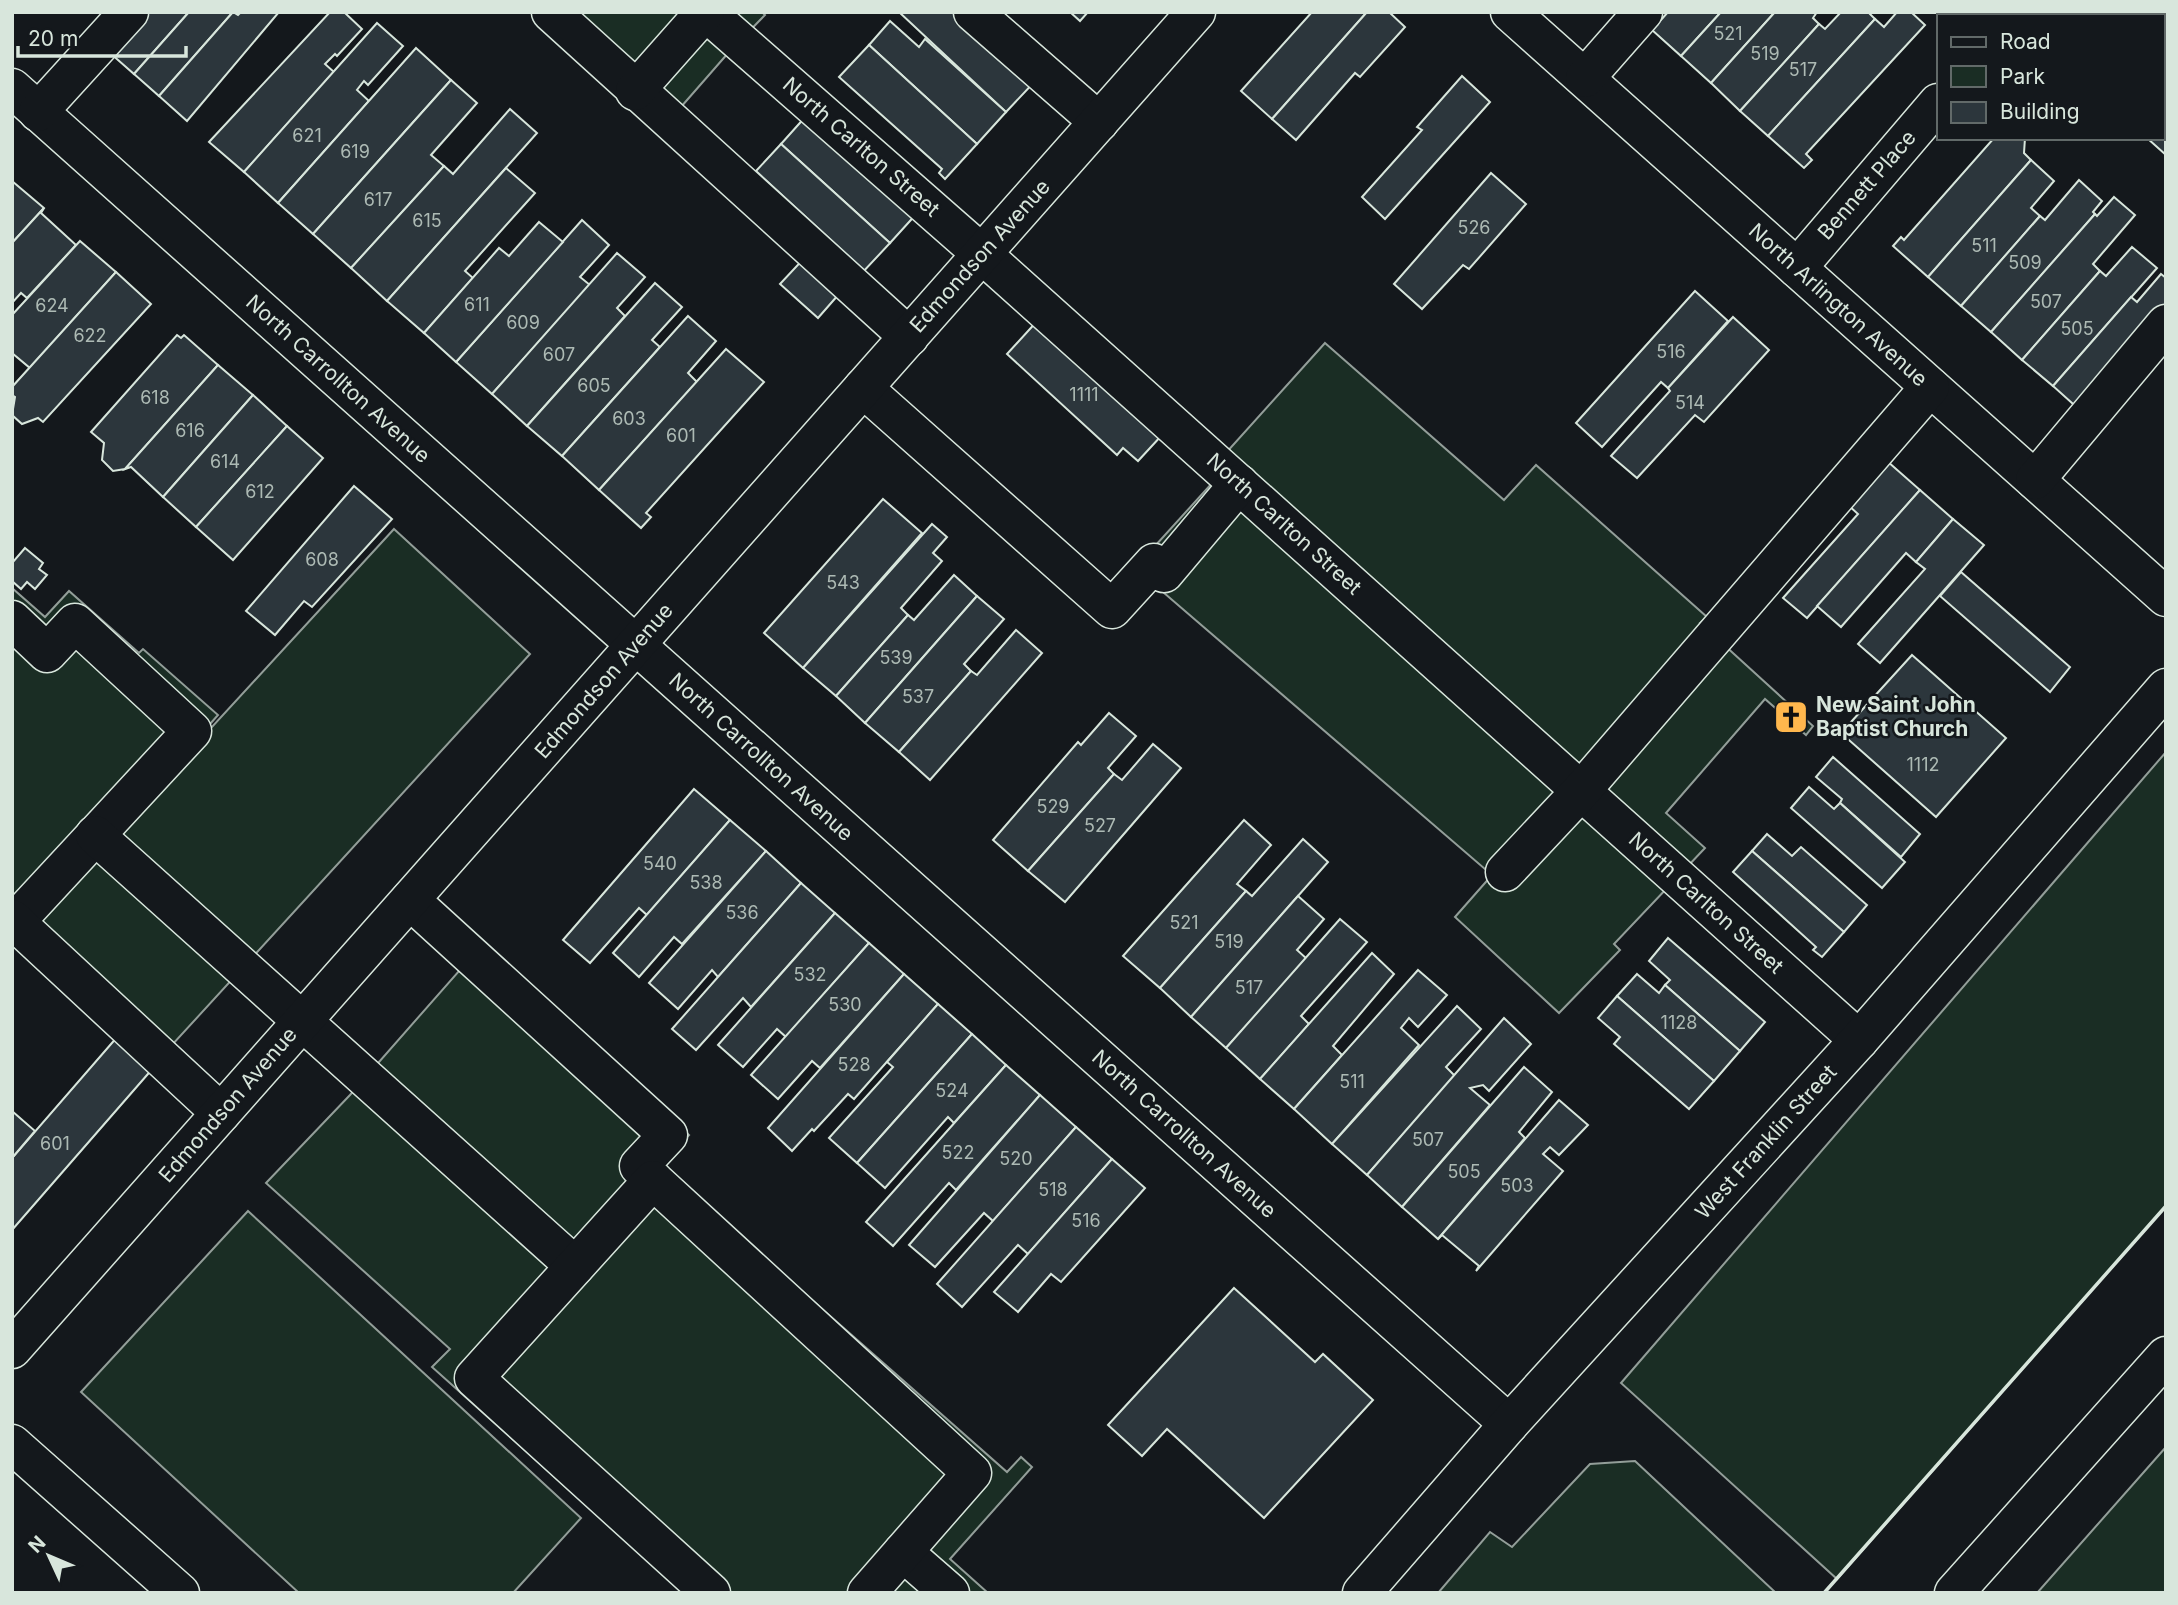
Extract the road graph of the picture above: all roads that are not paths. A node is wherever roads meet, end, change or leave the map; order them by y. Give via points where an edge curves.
1 (129, 12) edge
2 (551, 12) edge
3 (706, 12) edge
4 (973, 12) edge
5 (1196, 12) edge
6 (1510, 12) edge
7 (1643, 12) edge
8 (1584, 78) junction
9 (635, 91) junction
10 (25, 100) edge
11 (1937, 104) edge
12 (1099, 122) junction
13 (982, 254) junction
14 (1797, 268) junction
15 (2166, 324) edge
16 (909, 337) junction
17 (1930, 387) junction
18 (863, 388) junction
19 (2035, 480) junction
20 (1239, 484) junction
21 (2166, 597) edge
22 (12, 620) edge
23 (635, 645) junction
24 (2166, 688) edge
25 (1581, 791) junction
26 (95, 835) junction
27 (1505, 872) dead end
28 (410, 900) junction
29 (14, 921) edge
30 (302, 1021) junction
31 (1859, 1040) junction
32 (221, 1113) junction
33 (653, 1180) junction
34 (575, 1266) junction
35 (12, 1349) edge
36 (2166, 1356) edge
37 (1509, 1424) junction
38 (12, 1444) edge
39 (903, 1552) junction
40 (180, 1593) edge
41 (711, 1593) edge
42 (867, 1593) edge
43 (950, 1593) edge
44 (1362, 1593) edge
45 (1954, 1593) edge

1 - 10 main road
2 - 9 main road
3 - 9 main road
3 - 13 main road, North Carlton Street
4 - 12 main road
5 - 12 main road, Edmondson Avenue
6 - 8 main road, North Arlington Avenue
7 - 8 main road
8 - 14 main road, North Arlington Avenue
9 - 16 main road
10 - 23 main road, North Carrollton Avenue
11 - 14 main road, Bennett Place
12 - 13 main road, Edmondson Avenue
13 - 16 main road, Edmondson Avenue
13 - 20 main road, North Carlton Street
14 - 17 main road, North Arlington Avenue
15 - 19 main road
16 - 18 main road, Edmondson Avenue
17 - 19 main road, North Arlington Avenue
17 - 25 main road
18 - 20 main road via 1112,609 1154,563 1164,573
18 - 23 main road, Edmondson Avenue
19 - 21 main road, North Arlington Avenue
20 - 25 main road, North Carlton Street
22 - 26 main road via 47,653 75,622 192,731
23 - 28 main road, Edmondson Avenue
23 - 37 main road, North Carrollton Avenue
24 - 31 main road, West Franklin Street
25 - 27 main road
25 - 31 main road, North Carlton Street
26 - 29 main road
26 - 30 main road
28 - 30 main road, Edmondson Avenue
28 - 33 main road via 668,1135 639,1166
29 - 32 main road
30 - 32 main road, Edmondson Avenue
30 - 34 main road
31 - 37 main road, West Franklin Street
32 - 35 main road, Edmondson Avenue
33 - 34 main road
33 - 39 main road via 972,1473
34 - 41 main road via 474,1378
36 - 45 main road
37 - 44 main road, West Franklin Street
38 - 40 main road
39 - 42 main road
39 - 43 main road

